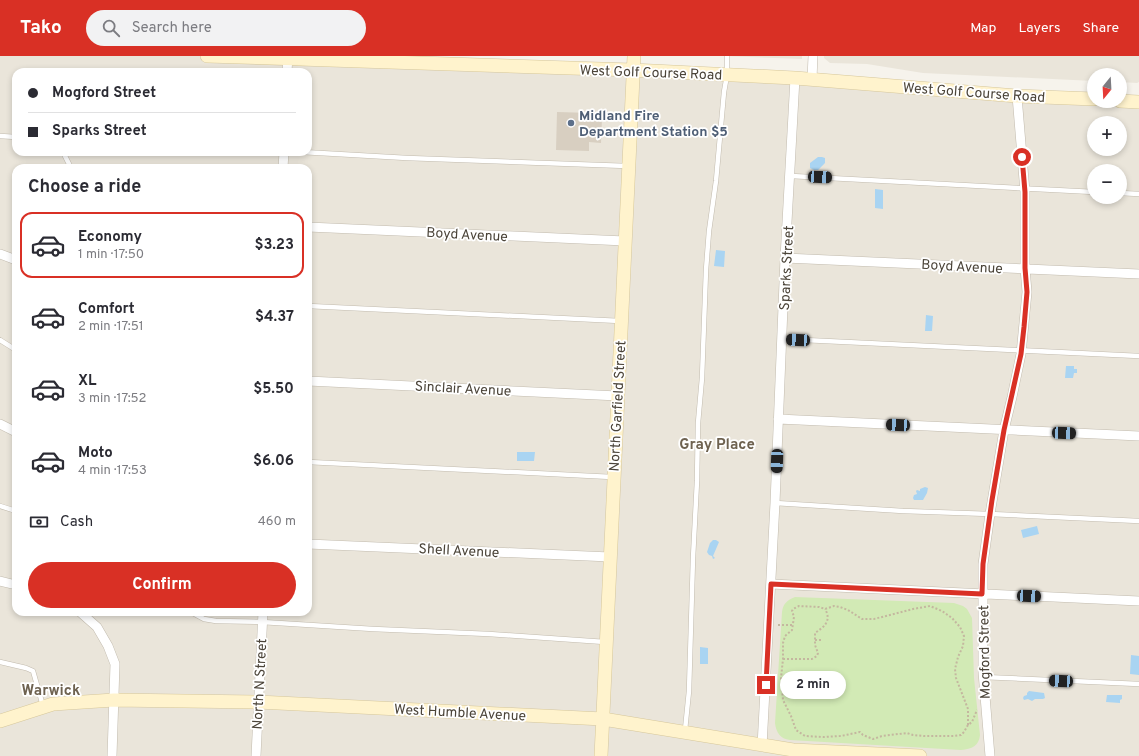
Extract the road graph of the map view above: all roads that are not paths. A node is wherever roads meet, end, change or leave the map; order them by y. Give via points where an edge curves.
1 (207, 56) edge
2 (634, 56) edge
3 (727, 56) edge
4 (813, 56) edge
5 (451, 60) edge
6 (288, 62) edge
7 (633, 70) junction
8 (727, 75) junction
9 (795, 78) junction
10 (812, 79) junction
11 (1017, 96) junction
12 (1087, 99) edge
13 (1127, 101) edge
14 (1139, 102) edge
15 (0, 136) edge
16 (12, 137) edge
17 (312, 153) edge
18 (629, 166) junction
19 (791, 176) junction
20 (1024, 188) junction
21 (1087, 192) edge
22 (1127, 193) edge
23 (1139, 194) edge
24 (312, 227) edge
25 (625, 241) junction
26 (0, 254) edge
27 (12, 258) edge
28 (785, 258) junction
29 (1025, 268) junction
30 (1139, 274) edge
31 (312, 306) edge
32 (621, 321) junction
33 (783, 339) junction
34 (0, 340) edge
35 (12, 348) edge
36 (1021, 351) junction
37 (1139, 356) edge
38 (312, 381) edge
39 (618, 396) junction
40 (778, 419) junction
41 (0, 424) edge
42 (12, 430) edge
43 (1004, 430) junction
44 (1139, 436) edge
45 (312, 462) edge
46 (614, 478) junction
47 (775, 503) junction
48 (0, 506) edge
49 (12, 510) edge
50 (990, 514) junction
51 (1139, 521) edge
52 (312, 544) edge
53 (610, 557) junction
54 (0, 581) edge
55 (12, 584) edge
56 (771, 584) junction
57 (982, 594) junction
58 (1139, 601) edge
59 (85, 616) edge
60 (198, 616) edge
61 (262, 616) edge
62 (262, 622) junction
63 (606, 642) junction
64 (0, 662) edge
65 (983, 677) junction
66 (1139, 684) edge
67 (114, 700) junction
68 (258, 702) junction
69 (44, 707) junction
70 (603, 719) junction
71 (0, 721) edge
72 (685, 732) junction
73 (762, 746) junction
74 (112, 756) edge
75 (256, 756) edge
76 (601, 756) edge
77 (920, 756) edge
78 (990, 756) edge

1 - 6 main road, West Golf Course Road
2 - 7 main road, North Garfield Street
3 - 8 lane
4 - 10 street
5 - 6 main road, West Golf Course Road
5 - 7 main road, West Golf Course Road
7 - 8 main road, West Golf Course Road
7 - 18 main road, North Garfield Street
8 - 9 main road, West Golf Course Road
8 - 72 lane via 706,270 689,691
9 - 10 main road, West Golf Course Road
9 - 19 street, Sparks Street
10 - 11 main road, West Golf Course Road
11 - 12 main road, West Golf Course Road
11 - 20 street, Mogford Street
13 - 14 main road
15 - 16 lane
17 - 18 lane
18 - 25 main road, North Garfield Street
19 - 20 lane
19 - 28 street, Sparks Street
20 - 21 lane
20 - 29 street, Mogford Street
22 - 23 lane
24 - 25 street, Boyd Avenue
25 - 32 main road, North Garfield Street
26 - 27 street
28 - 29 street, Boyd Avenue
28 - 33 street, Sparks Street
29 - 30 street, Boyd Avenue
29 - 36 street, Mogford Street via 1027,292
31 - 32 lane
32 - 39 main road, North Garfield Street
33 - 36 lane
33 - 40 street, Sparks Street
34 - 35 lane
36 - 37 lane
36 - 43 street, Mogford Street
38 - 39 street, Sinclair Avenue
39 - 46 main road, North Garfield Street
40 - 43 street
40 - 47 street, Sparks Street
41 - 42 street
43 - 44 street
43 - 50 street, Mogford Street
45 - 46 lane
46 - 53 main road, North Garfield Street
47 - 50 lane
47 - 56 street, Sparks Street
48 - 49 lane
50 - 51 lane
50 - 57 street, Mogford Street
52 - 53 street, Shell Avenue
53 - 63 main road, North Garfield Street
54 - 55 street
56 - 57 street
56 - 73 street, Sparks Street
57 - 58 street
57 - 65 street, Mogford Street
59 - 67 street via 97,627 115,664
60 - 62 lane via 216,621
61 - 62 street, North N Street
62 - 63 lane
62 - 68 street, North N Street
63 - 70 main road, North Garfield Street
64 - 69 lane via 33,671
65 - 66 lane
65 - 78 street, Mogford Street
67 - 68 main road, West Humble Avenue
67 - 69 main road, West Humble Avenue via 53,704
67 - 74 street
68 - 70 main road, West Humble Avenue
68 - 75 street, North N Street
69 - 71 main road, West Humble Avenue
70 - 72 main road, West Humble Avenue
70 - 76 main road, North Garfield Street
72 - 73 main road, West Humble Avenue
73 - 77 main road, West Humble Avenue via 792,750

